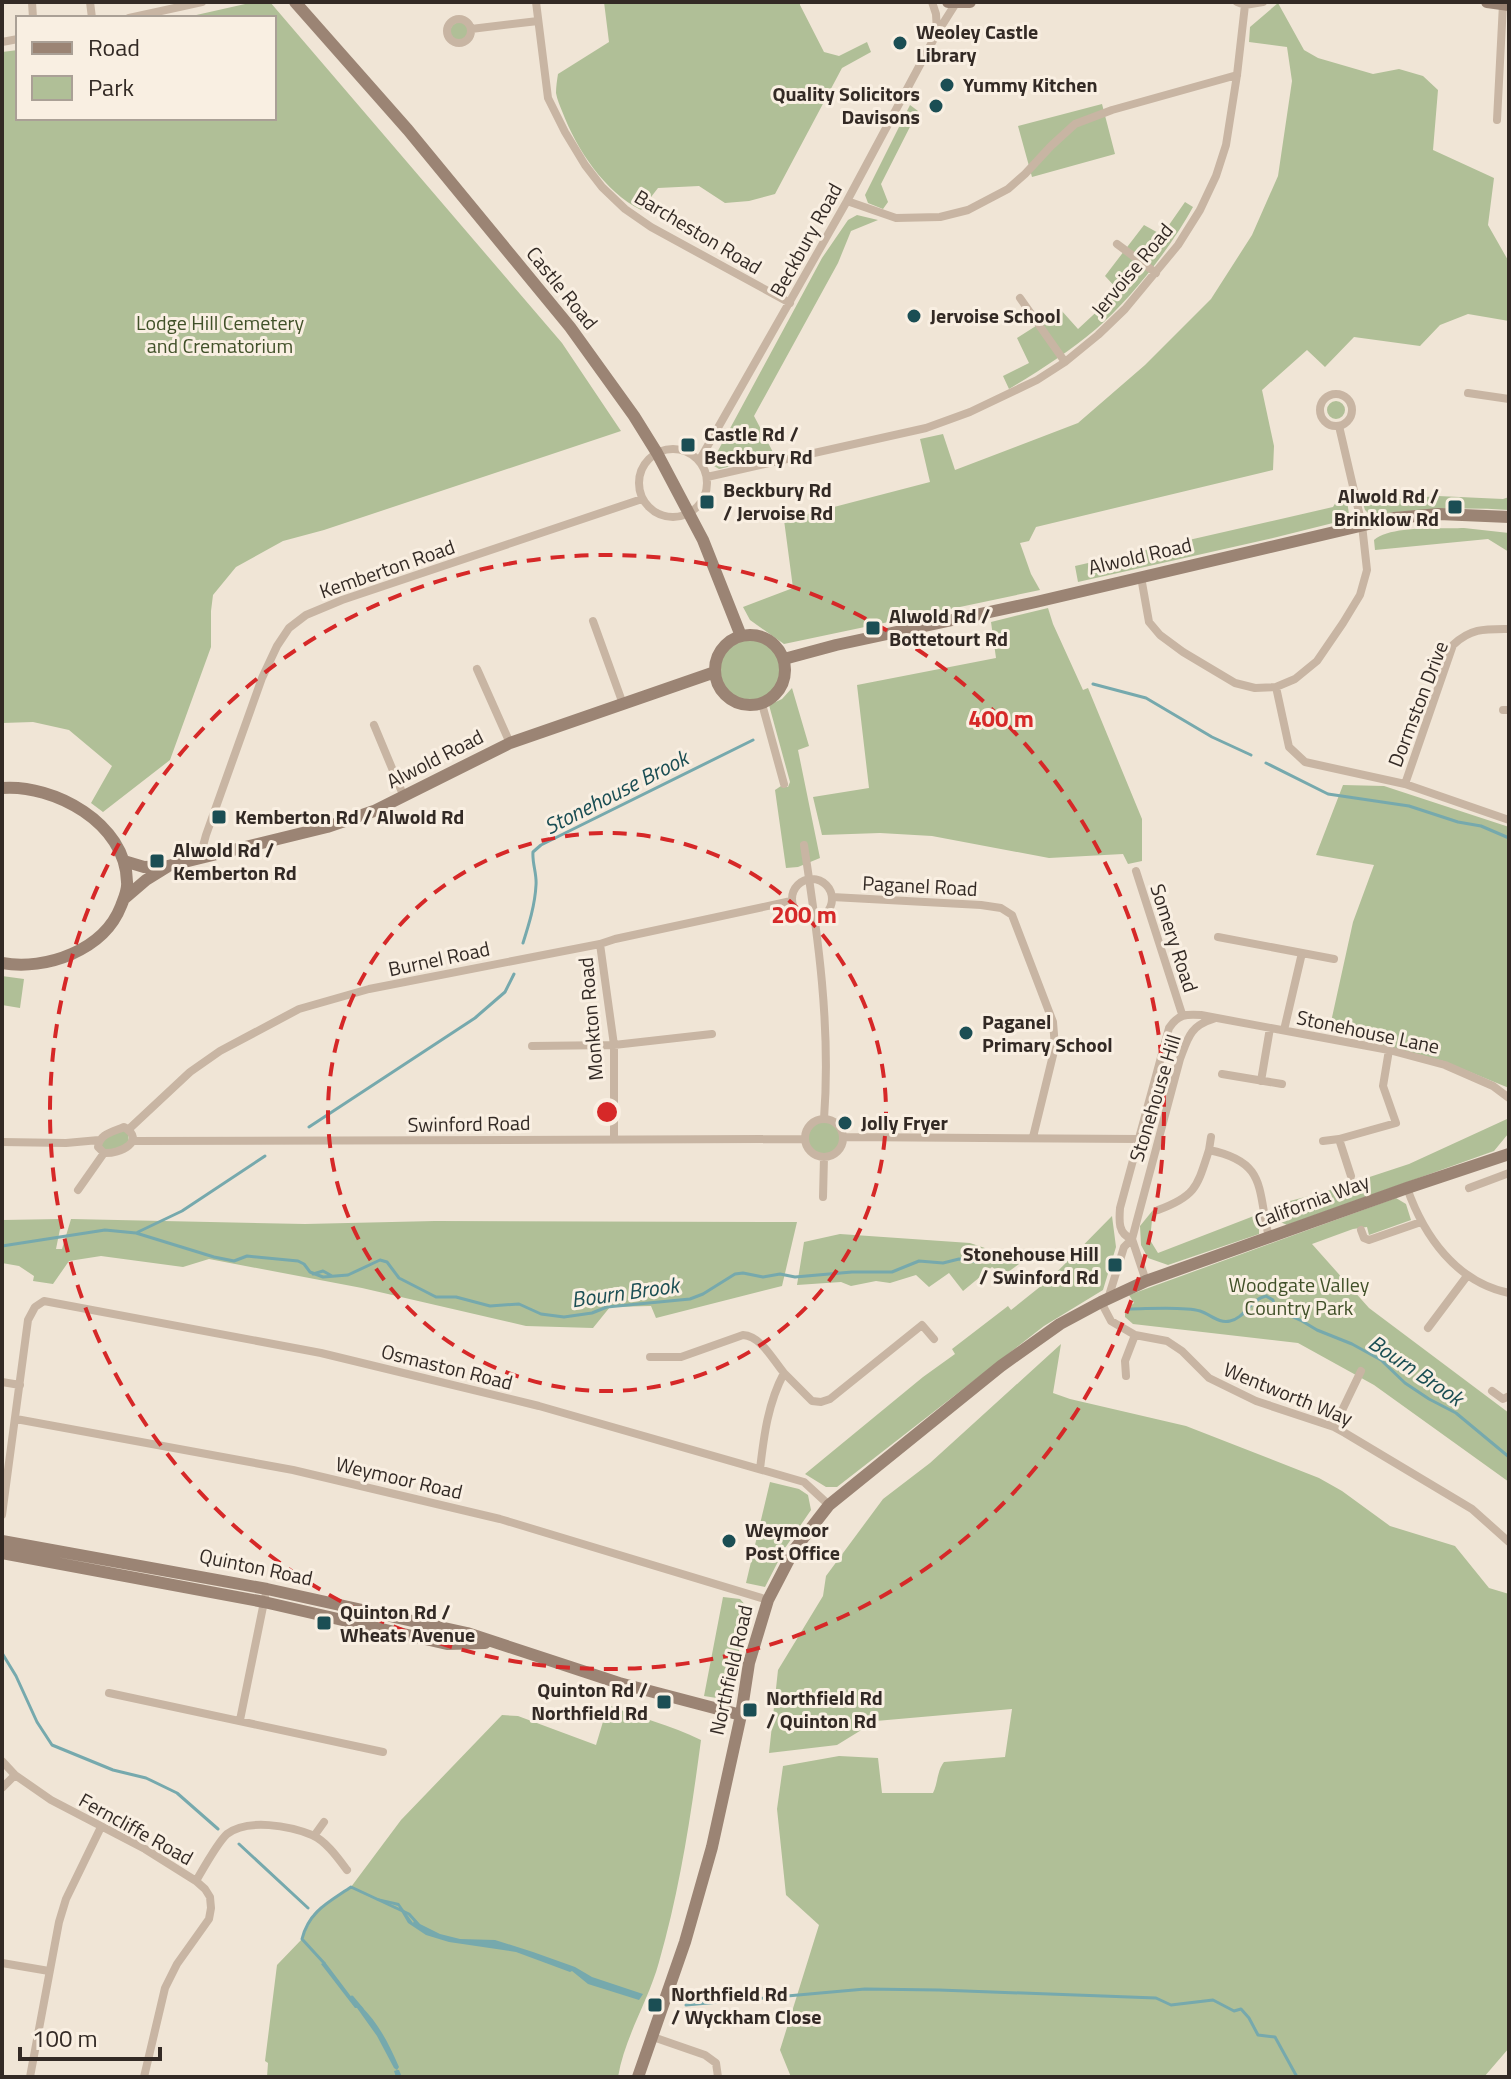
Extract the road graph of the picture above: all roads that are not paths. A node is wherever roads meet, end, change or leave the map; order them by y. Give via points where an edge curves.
1 (202, 2) edge
2 (295, 2) edge
3 (536, 2) edge
4 (932, 2) edge
5 (970, 2) edge
6 (1263, 2) edge
7 (1487, 2) edge
8 (952, 3) edge
9 (1241, 4) edge
10 (1506, 5) edge
11 (138, 16) edge
12 (538, 21) junction
13 (471, 29) dead end
14 (937, 33) junction
15 (1237, 75) junction
16 (1497, 120) dead end
17 (847, 201) junction
18 (1117, 244) dead end
19 (1156, 273) junction
20 (1020, 298) dead end
21 (790, 303) junction
22 (1065, 362) junction
23 (1468, 393) dead end
24 (1509, 399) edge
25 (1339, 426) dead end
26 (657, 453) junction
27 (699, 461) junction
28 (707, 477) junction
29 (642, 499) junction
30 (689, 512) junction
31 (1509, 517) edge
32 (1362, 525) junction
33 (1141, 577) junction
34 (593, 621) dead end
35 (1509, 629) edge
36 (741, 636) junction
37 (784, 659) junction
38 (477, 669) dead end
39 (715, 672) junction
40 (1276, 687) junction
41 (623, 704) junction
42 (762, 704) junction
43 (374, 725) dead end
44 (510, 743) junction
45 (784, 784) dead end
46 (1405, 784) junction
47 (2, 788) edge
48 (404, 797) junction
49 (1509, 820) edge
50 (804, 845) dead end
51 (205, 858) junction
52 (124, 861) junction
53 (168, 866) junction
54 (1136, 871) dead end
55 (809, 879) junction
56 (832, 897) junction
57 (125, 898) junction
58 (791, 901) junction
59 (815, 920) junction
60 (1218, 937) dead end
61 (600, 944) junction
62 (1302, 953) junction
63 (1334, 959) dead end
64 (2, 963) edge
65 (1182, 1014) junction
66 (1217, 1018) junction
67 (1270, 1028) junction
68 (1284, 1030) junction
69 (712, 1034) dead end
70 (614, 1045) junction
71 (532, 1046) dead end
72 (1389, 1050) junction
73 (1222, 1074) dead end
74 (1261, 1081) junction
75 (1282, 1084) dead end
76 (1508, 1099) edge
77 (824, 1119) junction
78 (1396, 1123) junction
79 (129, 1129) junction
80 (1400, 1133) dead end
81 (843, 1137) junction
82 (1033, 1137) junction
83 (1211, 1137) dead end
84 (614, 1139) junction
85 (805, 1139) junction
86 (1140, 1139) junction
87 (1339, 1139) junction
88 (99, 1140) junction
89 (133, 1141) junction
90 (1323, 1141) dead end
91 (2, 1142) edge
92 (1209, 1150) junction
93 (104, 1153) junction
94 (1509, 1154) edge
95 (824, 1157) junction
96 (1509, 1173) edge
97 (1351, 1176) dead end
98 (1407, 1188) junction
99 (1469, 1188) dead end
100 (78, 1190) dead end
101 (1168, 1194) dead end
102 (823, 1197) dead end
103 (1172, 1205) junction
104 (1158, 1210) dead end
105 (1421, 1222) junction
106 (1361, 1230) dead end
107 (1269, 1237) junction
108 (1132, 1239) junction
109 (1467, 1276) junction
110 (1146, 1281) junction
111 (1130, 1288) joint
112 (1509, 1293) edge
113 (1104, 1300) junction
114 (1428, 1328) dead end
115 (1135, 1335) junction
116 (934, 1339) dead end
117 (650, 1357) dead end
118 (1361, 1371) dead end
119 (784, 1373) junction
120 (1126, 1376) dead end
121 (2, 1382) edge
122 (20, 1385) junction
123 (1492, 1391) dead end
124 (1509, 1396) edge
125 (16, 1419) junction
126 (1334, 1427) junction
127 (760, 1469) junction
128 (829, 1505) junction
129 (2, 1515) edge
130 (2, 1541) edge
131 (1509, 1542) edge
132 (2, 1553) edge
133 (266, 1596) junction
134 (768, 1600) junction
135 (109, 1693) dead end
136 (741, 1715) junction
137 (240, 1720) junction
138 (383, 1752) dead end
139 (2, 1761) edge
140 (15, 1775) junction
141 (2, 1788) edge
142 (324, 1822) dead end
143 (101, 1827) junction
144 (314, 1836) junction
145 (347, 1870) dead end
146 (196, 1881) junction
147 (2, 1963) edge
148 (49, 1971) junction
149 (653, 2037) junction
150 (30, 2077) edge
151 (144, 2077) edge
152 (638, 2077) edge
153 (718, 2077) edge

1 - 11 street
2 - 26 street, Castle Road via 570,327
3 - 12 street, Barcheston Road
4 - 14 street
5 - 8 street
6 - 9 street, Jervoise Road
7 - 10 street
8 - 14 street, Beckbury Road
9 - 15 street, Jervoise Road
10 - 16 street
12 - 13 street
12 - 21 street, Barcheston Road via 548,98 602,187 651,227
14 - 17 street, Beckbury Road
15 - 17 street via 1075,124 1008,189 968,210 896,218
15 - 19 street, Jervoise Road via 1216,176 1200,210
17 - 21 street, Beckbury Road
18 - 19 street
19 - 22 street, Jervoise Road
20 - 22 street
21 - 27 street, Beckbury Road
22 - 28 street, Jervoise Road via 970,412 926,428
23 - 24 street
25 - 32 street
26 - 27 street via 675,449
26 - 29 street via 639,473
26 - 30 street, Castle Road
27 - 28 street
28 - 30 street via 702,502
29 - 30 street via 664,517
29 - 51 street, Kemberton Road via 342,600 289,628 262,678 206,835
30 - 36 street, Castle Road
31 - 32 street, Alwold Road via 1439,514
32 - 33 street, Alwold Road
32 - 40 street via 1367,570 1360,595 1317,661
33 - 37 street, Alwold Road
33 - 40 street via 1149,622 1160,635 1235,683
34 - 41 street
35 - 46 street, Dormston Drive via 1482,629 1453,645
36 - 37 street via 772,642
36 - 39 street via 724,646
37 - 42 street via 780,690
38 - 44 street
39 - 41 street, Alwold Road
39 - 42 street via 727,696 738,703
40 - 46 street via 1289,747 1305,762
41 - 44 street, Alwold Road
42 - 45 street
43 - 48 street
44 - 48 street, Alwold Road
46 - 49 street
47 - 52 street via 35,789 91,816
48 - 51 street, Alwold Road via 327,827
50 - 55 street
51 - 53 street, Alwold Road
52 - 53 street, Alwold Road
52 - 57 street
53 - 57 street, Alwold Road
54 - 65 street, Somery Road
55 - 56 street, Paganel Road via 823,882
55 - 58 street via 797,885
55 - 59 street
56 - 59 street, Paganel Road via 829,910
56 - 82 street, Paganel Road via 981,905 1012,915 1053,1022 1055,1047
57 - 64 street, Alwold Road via 103,933 69,956 45,963
58 - 59 street via 799,915
58 - 61 street, Burnel Road
59 - 77 street via 826,1021
60 - 62 street
61 - 70 street, Monkton Road
61 - 79 street, Burnel Road via 369,989 299,1009 190,1072
62 - 63 street
62 - 68 street
65 - 66 street, Stonehouse Hill
65 - 86 street, Stonehouse Hill via 1169,1028
66 - 67 street, Stonehouse Lane
66 - 108 street, Stonehouse Hill via 1200,1023 1189,1035
67 - 68 street, Stonehouse Lane
67 - 74 street
68 - 72 street, Stonehouse Lane
69 - 70 street
70 - 71 street
70 - 84 street, Monkton Road
72 - 76 street, Stonehouse Lane via 1445,1065 1493,1086
72 - 78 street via 1383,1086
73 - 74 street
74 - 75 street
77 - 81 street via 839,1126
77 - 85 street via 809,1126
78 - 80 street
78 - 87 street
79 - 88 street
79 - 89 street
81 - 82 street
81 - 95 street via 840,1148
82 - 86 street
83 - 92 street
84 - 85 street, Swinford Road
84 - 89 street, Swinford Road
85 - 95 street via 814,1155
86 - 108 street, Stonehouse Hill via 1120,1208 1119,1223 1125,1237
87 - 90 street
87 - 97 street
88 - 91 street
88 - 93 street
89 - 93 street via 113,1154
92 - 103 street via 1195,1188
92 - 107 street via 1245,1162 1257,1180
93 - 100 street
94 - 98 street, California Way
95 - 102 street
96 - 99 street
98 - 105 street
98 - 107 street, California Way
101 - 103 street
103 - 104 street
105 - 106 street via 1369,1240
105 - 109 street
107 - 110 street, California Way
108 - 110 street, Stonehouse Hill
108 - 113 street, Stonehouse Hill
109 - 112 street
109 - 114 street
110 - 111 street, California Way
111 - 113 street, Northfield Road
113 - 115 street, Wentworth Way via 1111,1321
113 - 128 street, Northfield Road via 1001,1366
115 - 120 street via 1125,1361
115 - 126 street, Wentworth Way via 1167,1341 1209,1378 1256,1401
116 - 119 street via 922,1325 821,1402 812,1401
117 - 119 street via 681,1357 743,1335 761,1344
118 - 126 street
119 - 127 street via 766,1424
121 - 122 street
122 - 125 street
122 - 127 street, Osmaston Road via 28,1320 44,1301 321,1353 539,1406
123 - 124 street via 1503,1399
125 - 129 street
125 - 134 street, Weymoor Road via 238,1459 486,1515
126 - 131 street, Wentworth Way via 1472,1509
127 - 128 street, Osmaston Road via 804,1482
128 - 134 street, Northfield Road via 794,1550
130 - 133 street, Quinton Road via 152,1566
132 - 133 street, Quinton Road
133 - 136 street, Quinton Road via 447,1644 500,1644
133 - 137 street
134 - 136 street, Northfield Road via 749,1663
135 - 137 street
136 - 149 street, Northfield Road via 712,1847
137 - 138 street
139 - 140 street, Ferncliffe Road
140 - 141 street
140 - 143 street, Ferncliffe Road
142 - 144 street
143 - 146 street, Ferncliffe Road
143 - 148 street via 66,1899
144 - 145 street
144 - 146 street via 263,1824 244,1827 227,1834
146 - 151 street, Ferncliffe Road via 210,1897 209,1919 165,1988
147 - 148 street
148 - 150 street
149 - 152 street, Northfield Road
149 - 153 street via 705,2055 716,2063

